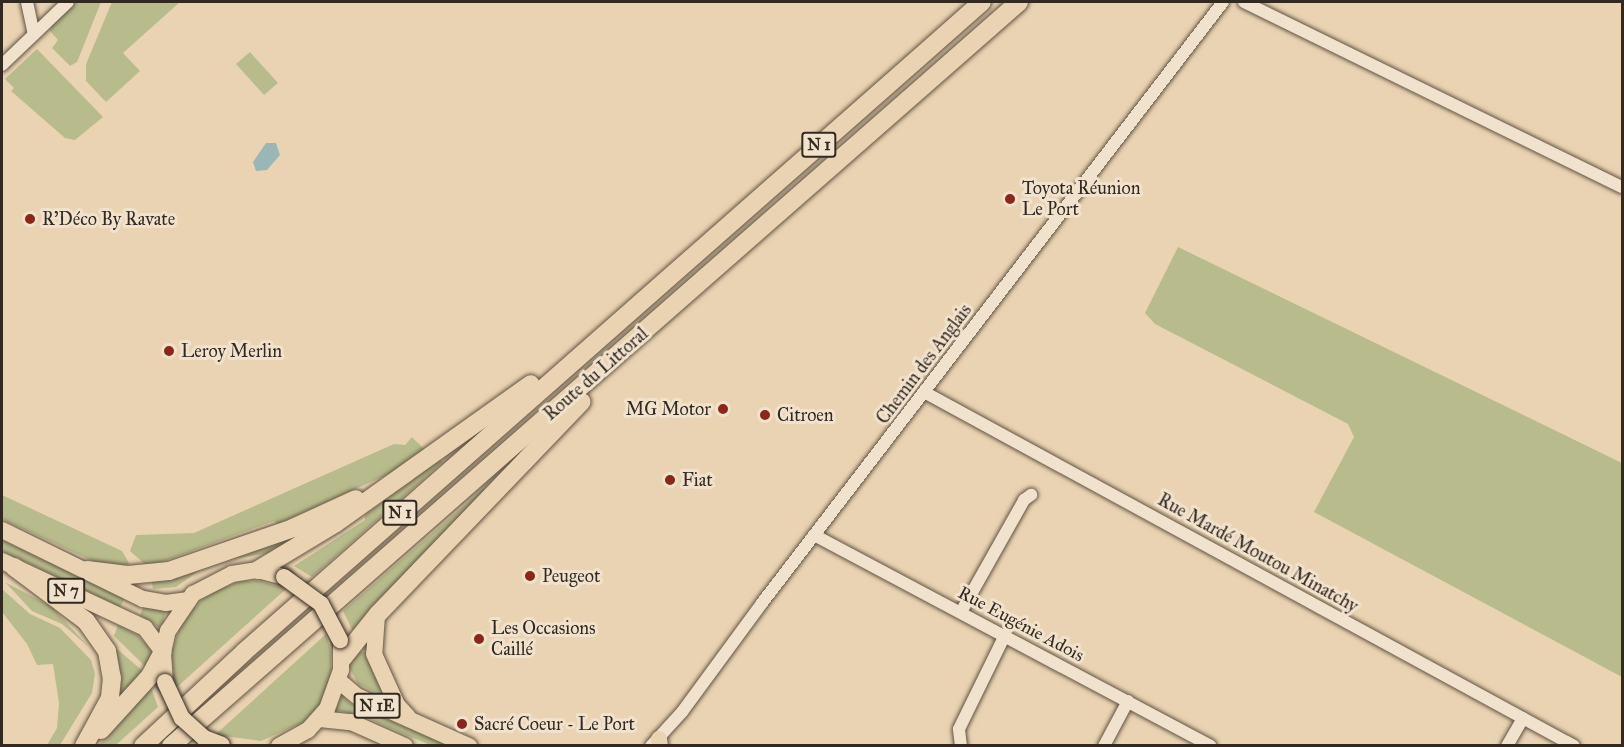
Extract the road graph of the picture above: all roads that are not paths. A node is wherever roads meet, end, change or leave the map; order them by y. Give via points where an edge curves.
1 (27, 2) edge
2 (68, 2) edge
3 (981, 2) edge
4 (1019, 2) edge
5 (1223, 2) edge
6 (1244, 2) edge
7 (34, 34) junction
8 (2, 65) edge
9 (1623, 188) edge
10 (656, 289) junction
11 (665, 314) junction
12 (924, 392) junction
13 (406, 476) junction
14 (1031, 495) dead end
15 (2, 530) edge
16 (814, 535) junction
17 (8, 564) edge
18 (87, 570) junction
19 (258, 570) junction
20 (187, 600) junction
21 (961, 612) junction
22 (378, 614) junction
23 (1005, 635) junction
24 (163, 652) junction
25 (342, 659) junction
26 (339, 681) junction
27 (1128, 701) junction
28 (1523, 718) junction
29 (320, 719) junction
30 (418, 726) junction
31 (657, 743) edge
32 (223, 745) edge
33 (86, 746) edge
34 (143, 746) edge
35 (171, 746) edge
36 (279, 746) edge
37 (405, 746) edge
38 (469, 746) edge
39 (962, 746) edge
40 (1104, 746) edge
41 (1210, 746) edge
42 (1507, 746) edge
43 (1574, 746) edge

1 - 7 street
2 - 7 street
3 - 10 highway, Route du Littoral / N 1
4 - 11 highway, Route du Littoral / N 1
5 - 12 street, Chemin des Anglais
6 - 9 street
7 - 8 street
10 - 13 highway
10 - 34 highway, Route du Littoral / N 1
11 - 22 highway
11 - 35 highway, Route du Littoral / N 1
12 - 16 street, Chemin des Anglais
12 - 28 street, Rue Mardé Moutou Minatchy
13 - 18 highway via 293,528 179,568 145,575
13 - 19 highway
14 - 21 street via 1024,500
15 - 18 main road, N 7
16 - 21 street, Rue Eugénie Adois
16 - 31 street, Chemin des Anglais
17 - 24 main road, N 7 via 145,628
17 - 33 highway via 86,621 106,651 111,670 110,698
18 - 20 main road, N 7 via 143,599 165,603
19 - 20 main road via 222,576
19 - 25 main road, bridge via 284,577 321,604 340,640
20 - 24 main road via 171,623
21 - 23 street, Rue Eugénie Adois
22 - 25 highway
22 - 30 main road via 372,643 376,662 397,705
23 - 27 street, Rue Eugénie Adois
23 - 39 street via 959,729
24 - 32 main road, bridge via 165,682 182,718 204,738
24 - 33 highway via 150,676
25 - 26 main road
26 - 29 main road
26 - 30 main road, N 1E via 357,696
27 - 40 street
27 - 41 street, Rue Eugénie Adois
28 - 42 street
28 - 43 street, Rue Mardé Moutou Minatchy
29 - 36 main road via 300,736
29 - 37 main road, N 1E via 351,722
30 - 38 main road, N 1E

